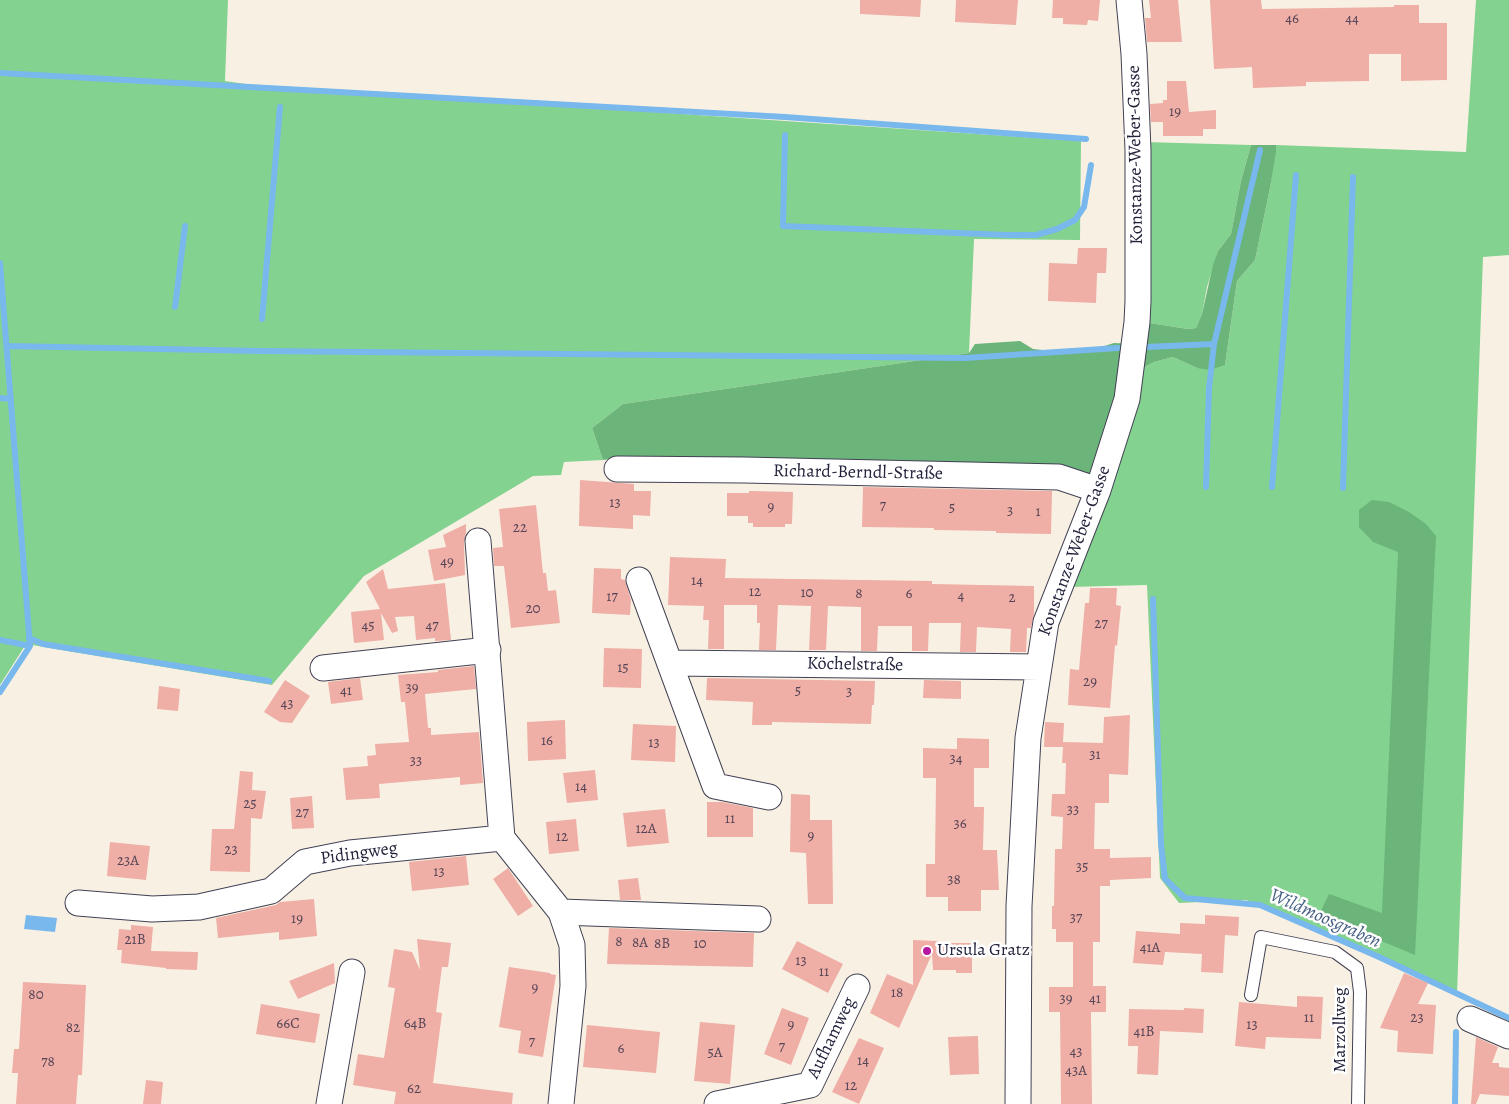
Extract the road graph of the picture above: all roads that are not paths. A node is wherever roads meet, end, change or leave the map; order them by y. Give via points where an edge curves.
1 (1129, 0) edge
2 (617, 470) dead end
3 (1098, 490) junction
4 (478, 541) dead end
5 (639, 580) dead end
6 (488, 650) junction
7 (670, 663) junction
8 (1039, 667) junction
9 (323, 668) dead end
10 (769, 797) dead end
11 (502, 838) junction
12 (78, 903) dead end
13 (561, 912) junction
14 (758, 919) dead end
15 (352, 972) dead end
16 (857, 987) dead end
17 (1251, 996) dead end
18 (1470, 1020) dead end
19 (1509, 1036) edge
20 (329, 1104) edge
21 (561, 1104) edge
22 (717, 1104) edge
23 (1018, 1104) edge
24 (1358, 1104) edge

1 - 3 street, Konstanze-Weber-Gasse via 1138,150 1138,301 1127,399
2 - 3 street, Richard-Berndl-Straße via 1059,477
3 - 8 street, Konstanze-Weber-Gasse via 1046,622
4 - 6 street
5 - 7 street
6 - 9 street
6 - 11 street
7 - 8 street, Köchelstraße
7 - 10 street via 714,786
8 - 23 street, Konstanze-Weber-Gasse via 1028,738 1019,906
11 - 12 street, Pidingweg via 350,852 305,862 271,891 199,908
11 - 13 street
13 - 14 street
13 - 21 street via 572,945 573,986
15 - 20 street
16 - 22 street, Aufhamweg via 810,1085
17 - 24 lane, Marzollweg via 1261,937 1335,952 1357,968 1360,992
18 - 19 street

